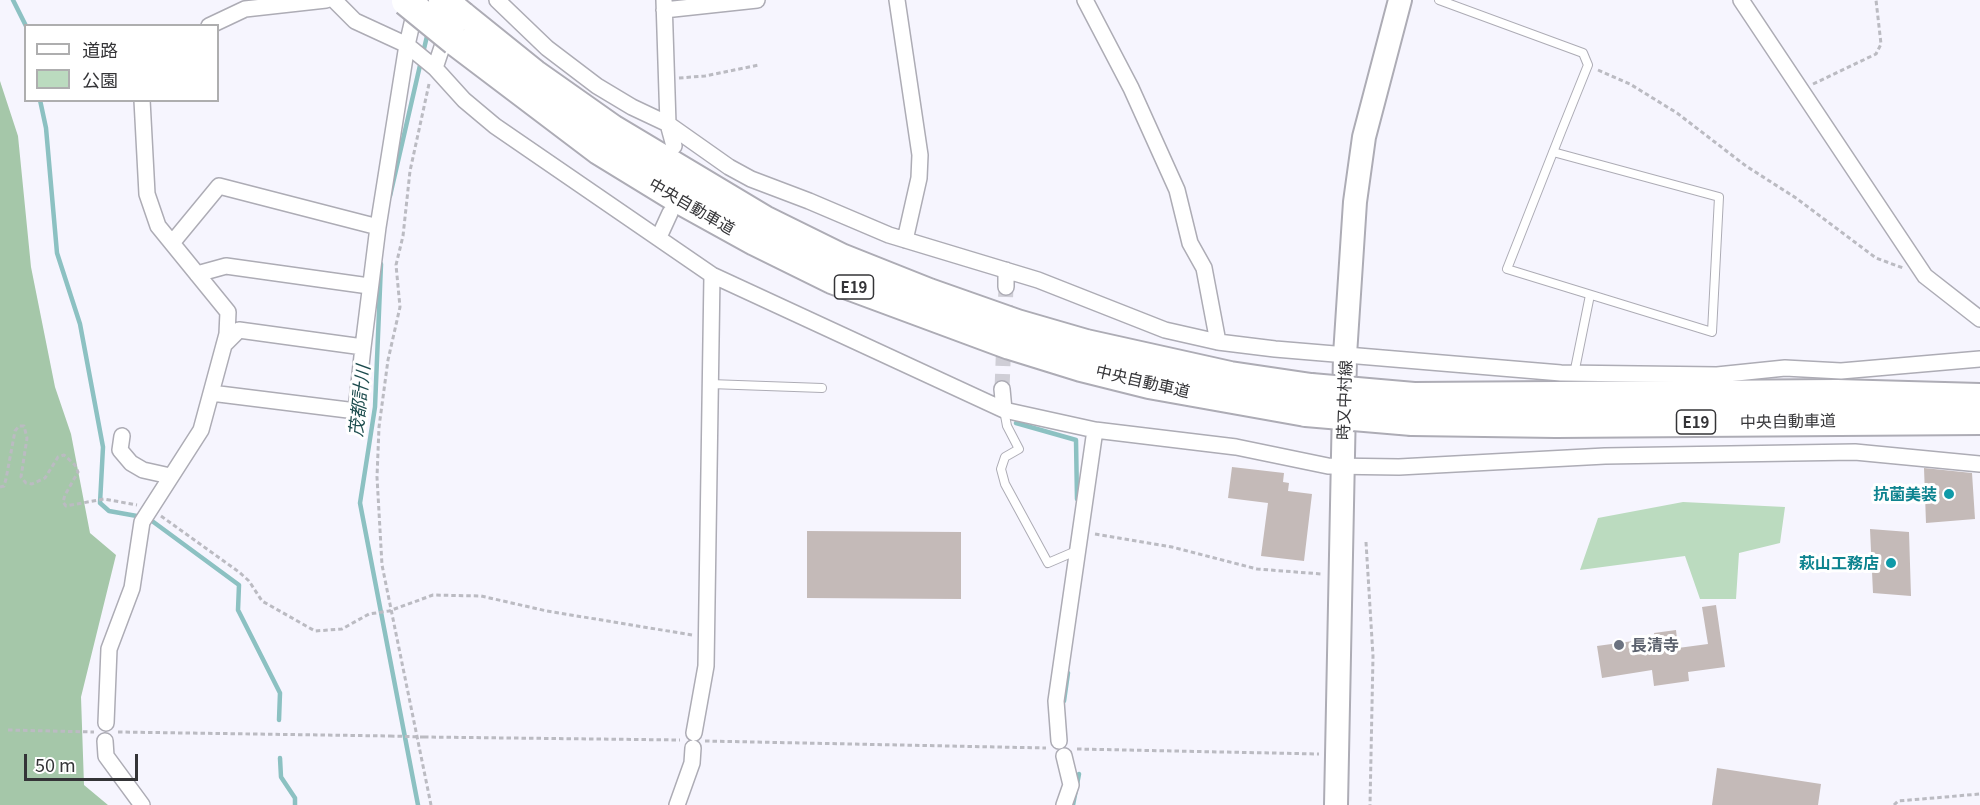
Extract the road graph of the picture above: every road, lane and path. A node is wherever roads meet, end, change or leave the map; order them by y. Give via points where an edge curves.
1 (326, 0) edge
2 (334, 0) edge
3 (409, 0) edge
4 (497, 0) edge
5 (757, 0) edge
6 (897, 0) edge
7 (1085, 0) edge
8 (1400, 0) edge
9 (1439, 0) edge
10 (1741, 0) edge
11 (1876, 0) edge
12 (664, 5) edge
13 (454, 14) edge
14 (213, 24) edge
15 (422, 59) junction
16 (759, 64) dead end
17 (1588, 65) junction
18 (666, 79) junction
19 (1800, 90) junction
20 (142, 102) edge
21 (668, 124) junction
22 (674, 146) dead end
23 (1553, 152) junction
24 (670, 213) dead end
25 (378, 227) junction
26 (659, 237) junction
27 (905, 240) junction
28 (172, 243) junction
29 (1006, 270) junction
30 (197, 274) junction
31 (712, 275) junction
32 (1925, 276) junction
33 (369, 286) junction
34 (1006, 286) tunnel mouth
35 (1590, 295) junction
36 (1980, 319) edge
37 (1218, 342) junction
38 (224, 345) junction
39 (363, 347) junction
40 (1345, 355) junction
41 (1980, 359) edge
42 (1574, 374) junction
43 (710, 384) junction
44 (822, 388) dead end
45 (1002, 389) tunnel mouth
46 (211, 393) junction
47 (1980, 398) edge
48 (1413, 409) junction
49 (1004, 410) junction
50 (1980, 420) edge
51 (1095, 430) junction
52 (122, 436) dead end
53 (1980, 464) edge
54 (1342, 467) junction
55 (170, 476) junction
56 (0, 487) edge
57 (147, 514) junction
58 (1078, 531) junction
59 (1366, 542) dead end
60 (1076, 551) junction
61 (1327, 575) dead end
62 (391, 610) junction
63 (706, 633) junction
64 (8, 730) dead end
65 (107, 732) junction
66 (694, 741) junction
67 (1060, 748) junction
68 (1323, 754) dead end
69 (1980, 794) edge
70 (142, 805) edge
71 (430, 805) edge
72 (677, 805) edge
73 (1064, 805) edge
74 (1336, 805) edge
75 (1370, 805) edge
76 (1894, 805) edge

1 - 14 street via 245,9
2 - 15 street via 355,21
3 - 13 highway, 中央自動車道 / E19, bridge
3 - 15 street
4 - 21 street via 547,48 597,86
5 - 12 street
6 - 27 street via 920,155
7 - 37 street via 1131,88 1177,190 1190,243 1204,268
8 - 40 main road, 時又中村線 via 1364,137 1355,202
9 - 17 lane via 1583,53
10 - 19 street
11 - 19 path via 1881,44 1876,54
12 - 18 street
13 - 15 street
13 - 48 highway, 中央自動車道 / E19, bridge via 599,150 736,231 832,279 999,342 1149,384
15 - 25 street
15 - 26 street via 495,126
15 - 62 path via 426,93 396,265 399,307 379,427 380,542
16 - 18 path via 705,76
17 - 23 lane
17 - 32 path via 1630,84 1677,113 1876,258
18 - 21 street
19 - 32 street
20 - 28 street via 147,194 158,226
21 - 22 street
21 - 27 street via 751,179
23 - 35 lane via 1507,269
23 - 35 lane via 1719,197 1712,332
24 - 26 street
25 - 28 street via 219,186
25 - 33 street
26 - 31 street
27 - 29 street
28 - 30 street
29 - 34 street
29 - 37 street via 1165,330
30 - 33 street via 226,266
30 - 38 street via 228,312
31 - 43 street
31 - 49 street
32 - 36 street
33 - 39 street
35 - 42 lane
37 - 40 street
38 - 39 street via 239,330
38 - 46 street
39 - 46 street via 356,411
40 - 42 street
40 - 54 main road, 時又中村線
41 - 42 street via 1841,371 1785,368 1717,375
43 - 44 lane
43 - 63 street
45 - 49 street
46 - 55 street via 201,430
47 - 48 highway, 中央自動車道 / E19 via 1837,394
48 - 50 highway, 中央自動車道 / E19 via 1556,423
49 - 51 street
49 - 60 lane via 1006,426 1019,449 1005,457 1001,470 1005,484 1048,562
51 - 54 street via 1236,447
51 - 58 street
52 - 55 street via 120,450 130,463
53 - 54 street via 1855,452 1605,456
54 - 74 main road, 時又中村線
55 - 57 street
56 - 57 path via 6,479 15,431 24,426 27,438 21,477 26,483 45,478 58,457 64,455 78,472 63,502 66,506 104,499
57 - 62 path via 239,572 262,601 315,631 342,629 369,614
57 - 65 street via 132,588 109,649
58 - 60 street
58 - 61 path via 1172,547 1257,569
59 - 75 path via 1373,656
60 - 67 street via 1056,701
62 - 63 path via 433,595 481,596 694,635
62 - 71 path
63 - 66 street via 706,666
64 - 65 path
65 - 66 path, bridge
65 - 70 street via 106,756
66 - 67 path
66 - 72 street via 692,763
67 - 68 path
67 - 73 street via 1071,785
69 - 76 path via 1898,801

